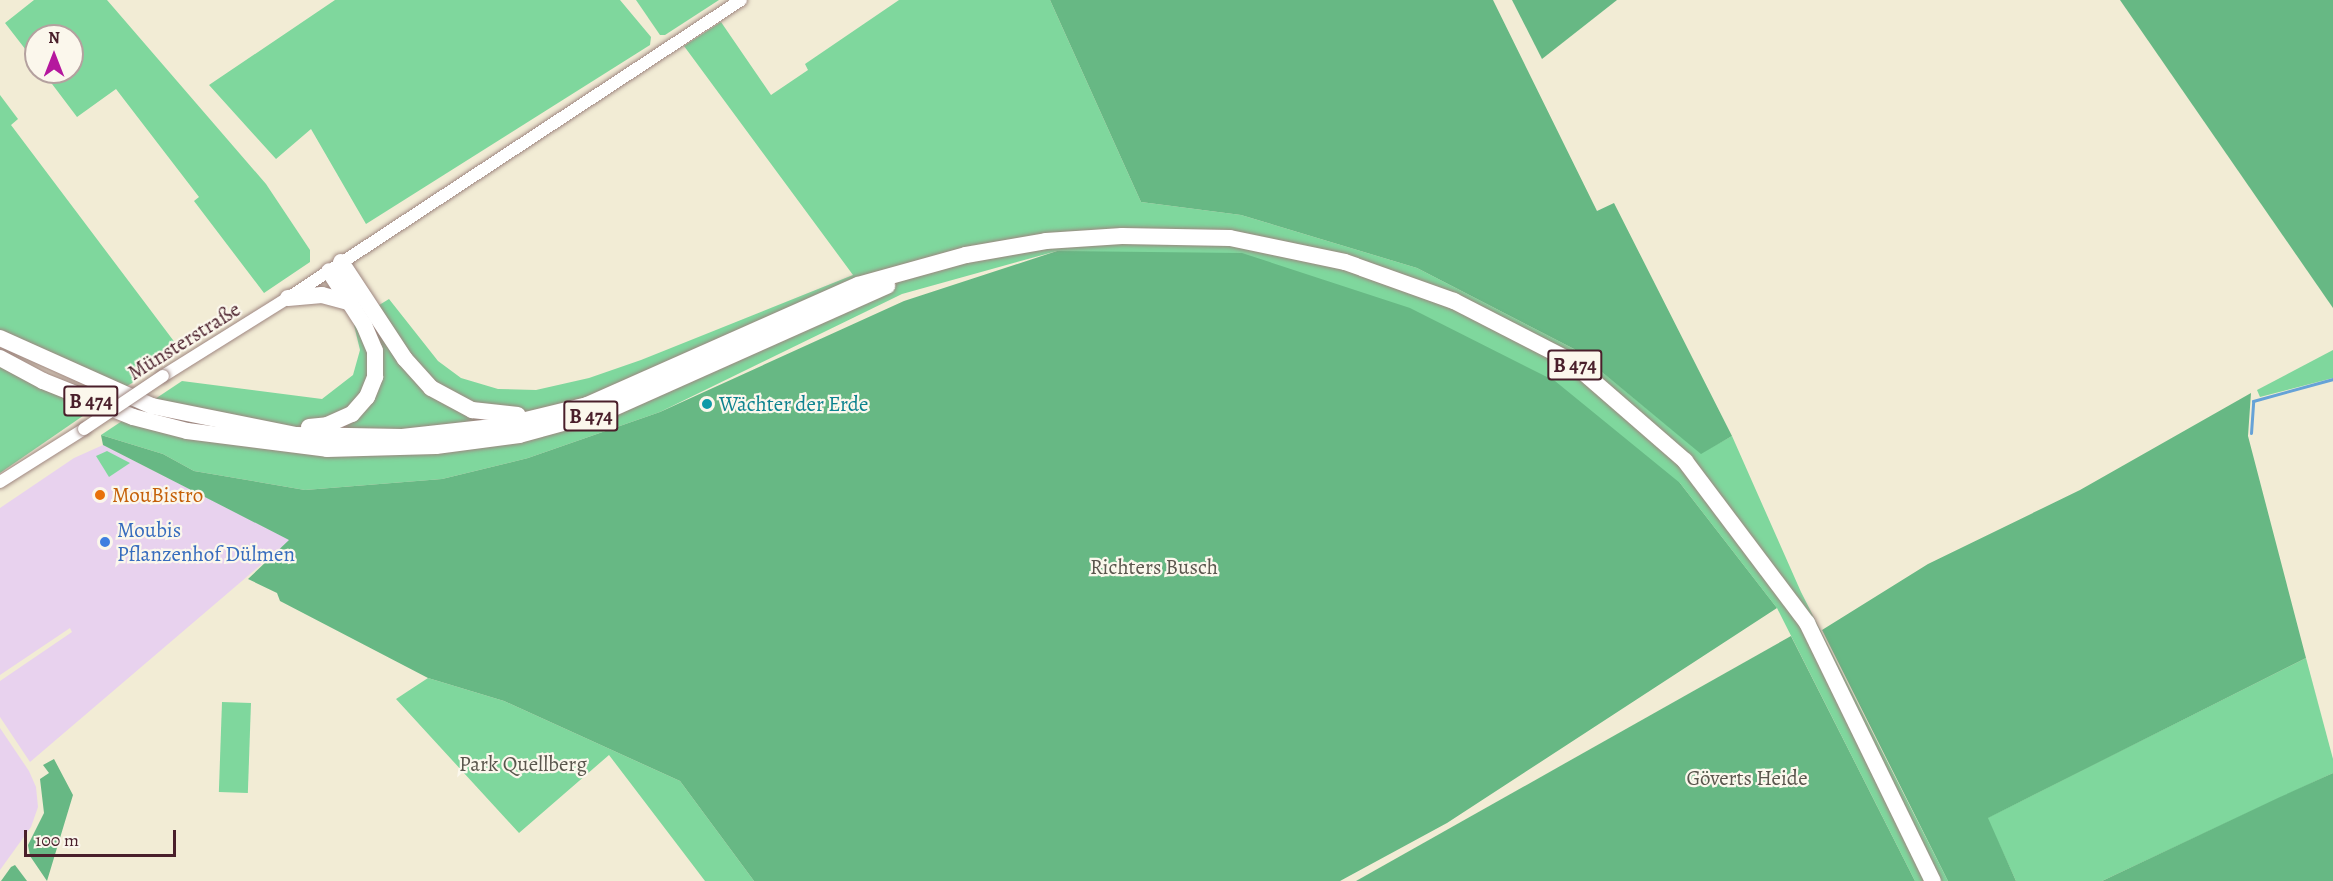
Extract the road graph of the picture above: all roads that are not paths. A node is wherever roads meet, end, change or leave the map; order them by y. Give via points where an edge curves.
1 (741, 0) edge
2 (966, 255) junction
3 (335, 267) junction
4 (288, 298) junction
5 (350, 303) junction
6 (0, 338) edge
7 (0, 358) edge
8 (618, 391) junction
9 (236, 424) junction
10 (0, 483) edge
11 (1933, 881) edge

1 - 3 main road, Münsterstraße
2 - 7 highway, B 474 via 834,307 734,357 607,411 519,435 436,446 311,448 187,431 133,417 43,381
2 - 8 highway, B 474 via 858,285
2 - 11 highway, B 474 via 1046,241 1122,236 1230,238 1345,262 1454,301 1569,360 1685,460 1774,575 1807,623
3 - 4 main road, Münsterstraße
3 - 5 highway
3 - 8 highway via 431,388 456,404 485,413 518,415
4 - 5 highway via 322,295
4 - 10 main road, Münsterstraße, bridge
5 - 9 highway via 375,351 375,377 367,397 352,414 327,425 295,429
6 - 9 highway, B 474 via 152,406
8 - 9 highway, B 474 via 538,418 441,434 296,435

